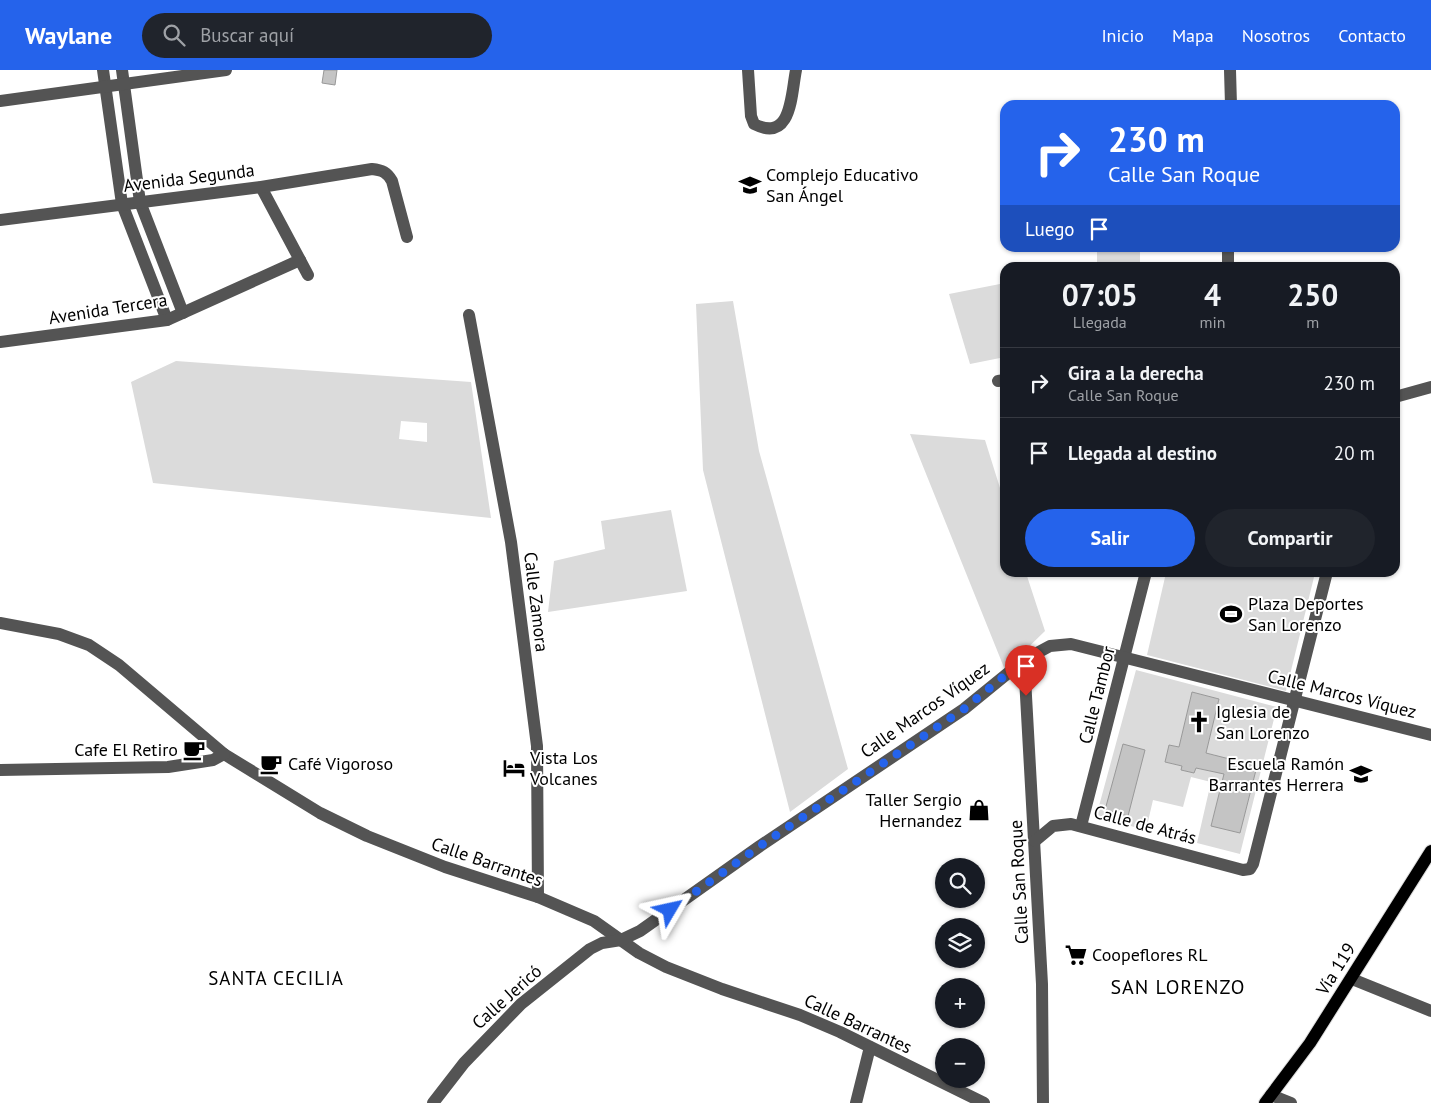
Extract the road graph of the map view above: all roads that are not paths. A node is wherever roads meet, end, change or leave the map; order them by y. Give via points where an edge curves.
1 (103, 70) edge
2 (122, 70) edge
3 (226, 70) edge
4 (748, 70) edge
5 (796, 70) edge
6 (1230, 70) edge
7 (124, 85) junction
8 (105, 88) junction
9 (1231, 100) edge
10 (0, 101) edge
11 (261, 187) junction
12 (140, 202) junction
13 (122, 204) junction
14 (0, 220) edge
15 (407, 237) dead end
16 (300, 260) junction
17 (308, 275) dead end
18 (183, 313) junction
19 (469, 315) dead end
20 (167, 320) junction
21 (0, 342) edge
22 (1431, 387) edge
23 (1400, 396) edge
24 (1145, 577) edge
25 (1326, 577) edge
26 (0, 623) edge
27 (1125, 658) junction
28 (1024, 660) junction
29 (1295, 701) junction
30 (1431, 735) edge
31 (224, 754) junction
32 (0, 770) edge
33 (1081, 826) junction
34 (1035, 841) junction
35 (1431, 850) edge
36 (538, 897) junction
37 (621, 940) junction
38 (1352, 979) junction
39 (1431, 1011) edge
40 (870, 1047) junction
41 (1268, 1099) edge
42 (433, 1103) edge
43 (856, 1103) edge
44 (984, 1103) edge
45 (1043, 1103) edge
46 (1291, 1103) edge

1 - 8 street
2 - 7 street
3 - 7 street
4 - 5 street via 751,116 754,124 770,129 779,128 785,120
6 - 9 street
7 - 8 street
7 - 12 street
8 - 10 street
8 - 13 street
11 - 12 street, Avenida Segunda
11 - 15 street, Avenida Segunda via 381,170 392,181
11 - 16 street
12 - 13 street, Avenida Segunda
12 - 18 street
13 - 14 street, Avenida Segunda
13 - 20 street
16 - 17 street
16 - 18 street, Avenida Tercera
18 - 20 street, Avenida Tercera
19 - 36 street, Calle Zamora via 511,542 537,746
20 - 21 street, Avenida Tercera
22 - 23 street
24 - 27 street, Calle Tambor
25 - 29 street
26 - 31 street, Calle Barrantes via 59,634 90,645 119,665
27 - 28 street, Calle Marcos Víquez via 1061,644 1050,646
27 - 29 street, Calle Marcos Víquez
27 - 33 street, Calle Tambor
28 - 34 street, Calle San Roque
28 - 37 street, Calle Marcos Víquez via 964,709 640,931
29 - 30 street, Calle Marcos Víquez
29 - 33 street, Calle de Atrás via 1250,869 1243,870
31 - 32 street via 213,760 168,767
31 - 36 street, Calle Barrantes via 320,813 367,836 445,867
33 - 34 street, Calle de Atrás via 1053,826
34 - 45 street, Calle San Roque via 1042,984
35 - 38 main road, Vía 119
36 - 37 street, Calle Barrantes via 594,921
37 - 40 street, Calle Barrantes via 666,967 800,1015
37 - 42 street, Calle Jericó via 590,949 521,1004 464,1063
38 - 39 street
38 - 41 main road, Vía 119
40 - 43 street
40 - 44 street, Calle Barrantes
41 - 46 street

